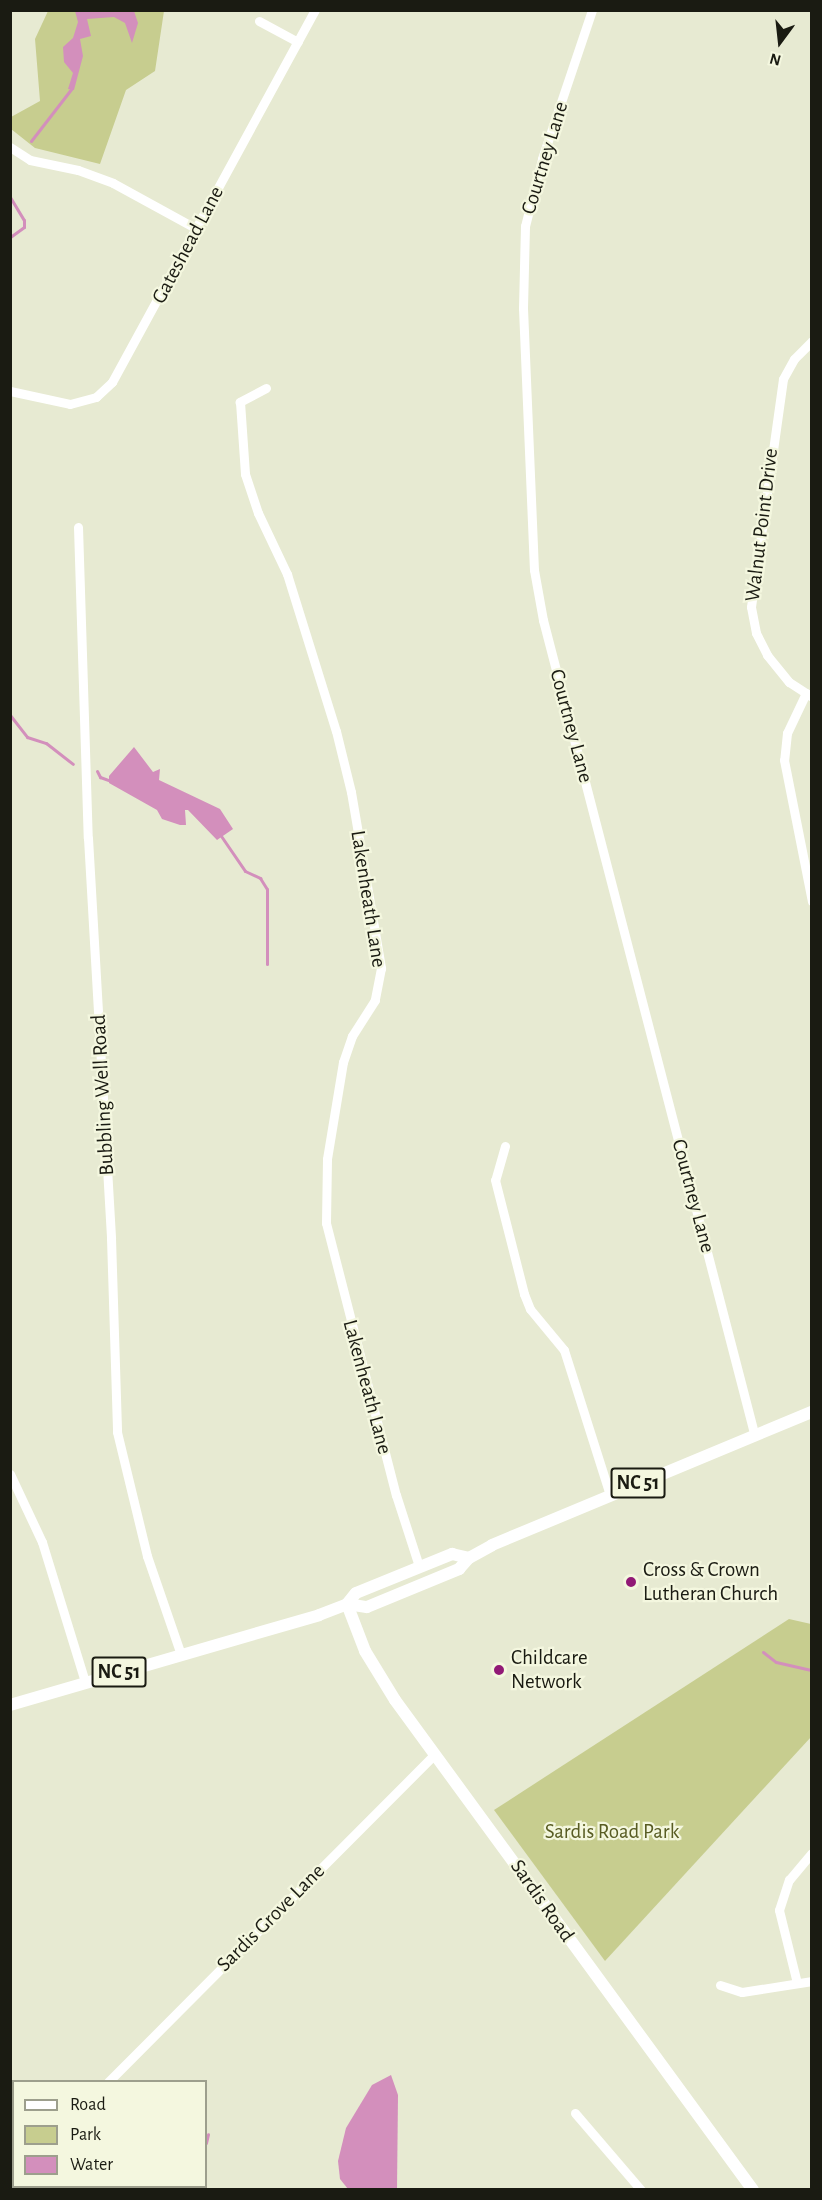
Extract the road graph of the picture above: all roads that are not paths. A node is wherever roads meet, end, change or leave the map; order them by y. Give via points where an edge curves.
1 (315, 10) edge
2 (592, 10) edge
3 (259, 21) dead end
4 (298, 42) junction
5 (10, 147) edge
6 (197, 229) junction
7 (812, 341) edge
8 (266, 388) dead end
9 (10, 391) edge
10 (78, 527) dead end
11 (808, 695) edge
12 (812, 901) edge
13 (505, 1146) dead end
14 (812, 1412) edge
15 (754, 1433) junction
16 (10, 1474) edge
17 (610, 1495) junction
18 (469, 1558) junction
19 (419, 1566) junction
20 (347, 1604) junction
21 (181, 1654) junction
22 (85, 1682) junction
23 (10, 1704) edge
24 (435, 1754) junction
25 (812, 1853) edge
26 (812, 1981) edge
27 (797, 1983) junction
28 (720, 1985) dead end
29 (110, 2080) edge
30 (575, 2113) dead end
31 (642, 2190) edge
32 (753, 2190) edge

1 - 4 street, Gateshead Lane
2 - 15 street, Courtney Lane via 542,159 525,226 523,308 534,570 546,631
3 - 4 street
4 - 6 street, Gateshead Lane
5 - 6 street via 30,160 78,170 113,183
6 - 9 street, Gateshead Lane via 119,372 105,390 85,402 70,404
7 - 11 street, Walnut Point Drive via 794,359 783,379 751,607 766,656
8 - 19 street, Lakenheath Lane via 240,402 245,474 258,513 287,574 336,732 351,792 381,968 375,1000 352,1036 343,1062 327,1159 326,1223 393,1484
10 - 21 street, Bubbling Well Road via 87,815 117,1432 147,1556
11 - 12 street via 787,733 784,760
13 - 17 street via 495,1180 524,1294 530,1309 564,1350
14 - 15 main road, NC 51
15 - 17 main road, NC 51
16 - 22 street via 42,1542
17 - 18 main road, NC 51
18 - 19 main road, NC 51 via 452,1554
18 - 20 main road, NC 51 via 459,1569 367,1607
19 - 20 main road, NC 51 via 357,1593
20 - 21 main road, NC 51
20 - 24 main road, Sardis Road via 379,1677
21 - 22 main road, NC 51
22 - 23 main road, NC 51
24 - 29 street, Sardis Grove Lane
24 - 32 main road, Sardis Road
25 - 27 street via 789,1880 779,1910
26 - 27 street
27 - 28 street via 742,1992
30 - 31 street

